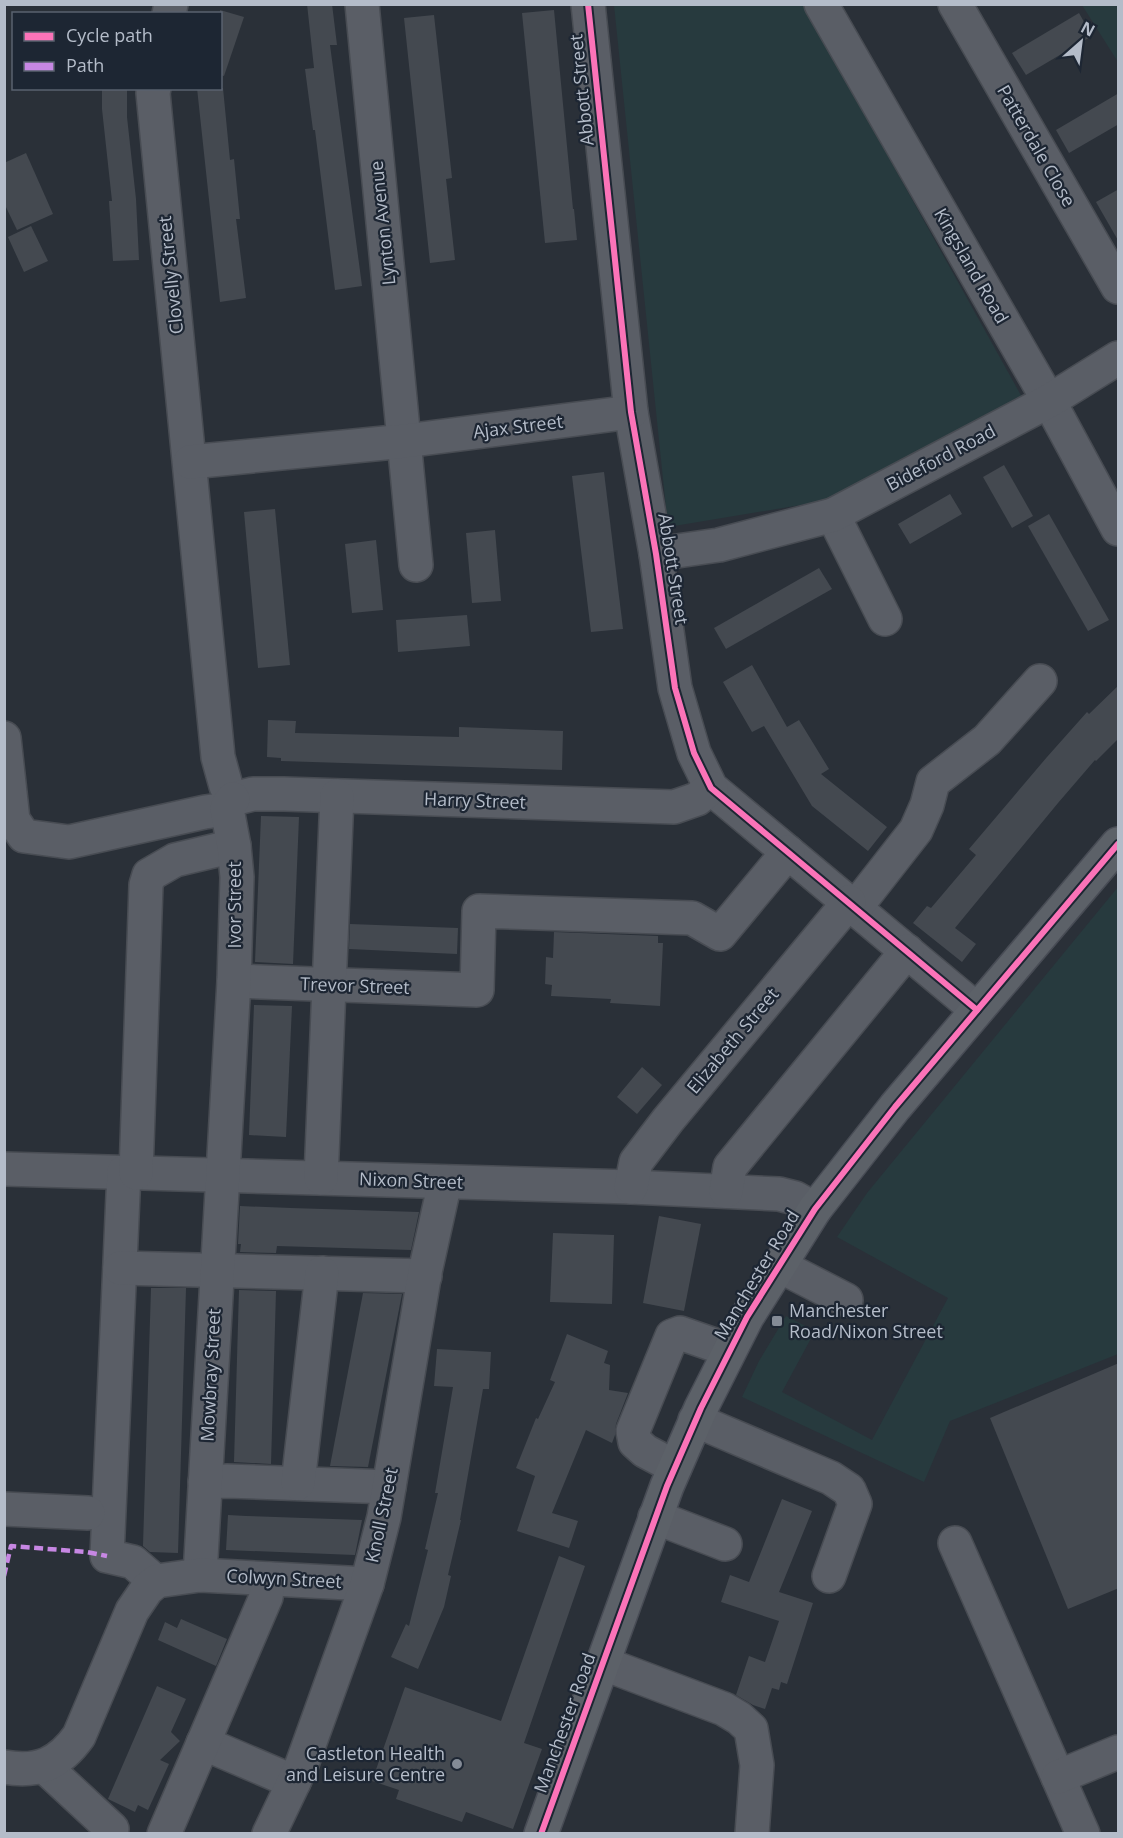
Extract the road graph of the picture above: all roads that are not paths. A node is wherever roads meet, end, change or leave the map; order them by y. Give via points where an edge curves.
1 (362, 4) edge
2 (588, 4) edge
3 (821, 4) edge
4 (955, 4) edge
5 (154, 90) edge
6 (1119, 287) edge
7 (1119, 358) edge
8 (1049, 401) junction
9 (631, 412) junction
10 (405, 441) junction
11 (190, 462) junction
12 (833, 515) junction
13 (1119, 529) edge
14 (656, 554) junction
15 (416, 565) dead end
16 (885, 619) dead end
17 (1040, 681) dead end
18 (5, 750) edge
19 (711, 788) junction
20 (337, 796) junction
21 (230, 804) junction
22 (14, 836) edge
23 (1119, 844) edge
24 (234, 846) junction
25 (788, 852) junction
26 (852, 905) junction
27 (907, 951) junction
28 (234, 981) junction
29 (329, 985) junction
30 (976, 1010) junction
31 (4, 1169) edge
32 (130, 1172) junction
33 (223, 1175) junction
34 (321, 1178) junction
35 (445, 1182) junction
36 (631, 1187) junction
37 (726, 1191) junction
38 (815, 1209) junction
39 (778, 1265) junction
40 (120, 1268) junction
41 (217, 1270) junction
42 (322, 1273) junction
43 (425, 1276) junction
44 (846, 1300) dead end
45 (729, 1350) junction
46 (695, 1420) junction
47 (675, 1467) junction
48 (205, 1482) junction
49 (298, 1483) junction
50 (389, 1487) junction
51 (4, 1509) edge
52 (88, 1513) dead end
53 (655, 1517) junction
54 (955, 1543) dead end
55 (725, 1544) dead end
56 (200, 1575) junction
57 (829, 1576) dead end
58 (269, 1579) junction
59 (156, 1582) junction
60 (368, 1584) junction
61 (603, 1663) junction
62 (203, 1743) junction
63 (1119, 1752) edge
64 (44, 1766) junction
65 (4, 1767) edge
66 (1058, 1777) junction
67 (294, 1782) junction
68 (110, 1833) edge
69 (164, 1833) edge
70 (269, 1833) edge
71 (542, 1833) edge
72 (752, 1833) edge
73 (1083, 1833) edge

1 - 10 street, Lynton Avenue
2 - 9 street, Abbott Street
3 - 8 street, Kingsland Road
4 - 6 street, Patterdale Close
5 - 11 street, Clovelly Street
7 - 8 street, Bideford Road
8 - 12 street, Bideford Road
8 - 13 street, Kingsland Road
9 - 10 street, Ajax Street
9 - 14 street, Abbott Street
10 - 11 street, Ajax Street
10 - 15 street
11 - 21 street, Ivor Street via 219,757
12 - 14 street, Bideford Road via 719,545
12 - 16 street
14 - 19 street, Abbott Street via 675,688 694,753
17 - 26 street, Elizabeth Street via 987,740 933,782 916,830
18 - 22 street
19 - 20 street, Harry Street via 698,799 674,807
19 - 25 street, Abbott Street
20 - 21 street, Harry Street via 253,794
20 - 29 street
21 - 22 street, Harry Street via 69,842
21 - 24 street, Ivor Street
23 - 30 main road, Manchester Road
24 - 28 street, Ivor Street
24 - 32 street via 175,861 149,875
25 - 26 street, Abbott Street
25 - 29 street, Trevor Street via 720,934 692,918 479,911 477,990
26 - 27 street, Abbott Street
26 - 36 street, Elizabeth Street via 668,1120 636,1162
27 - 30 street, Abbott Street
27 - 37 street via 729,1167
28 - 29 street, Trevor Street
28 - 33 street, Ivor Street
29 - 34 street
30 - 38 main road, Manchester Road
31 - 32 street, Nixon Street
32 - 33 street, Nixon Street
32 - 40 street
33 - 34 street, Nixon Street
33 - 41 street, Mowbray Street
34 - 35 street, Nixon Street
35 - 36 street, Nixon Street
35 - 43 street, Knoll Street
36 - 37 street, Nixon Street
37 - 38 street, Nixon Street via 787,1195
38 - 39 main road, Manchester Road
39 - 44 street
39 - 45 main road, Manchester Road
40 - 41 street
40 - 59 street via 107,1556 133,1562
41 - 42 street
41 - 48 street, Mowbray Street
42 - 43 street
42 - 49 street
43 - 50 street, Knoll Street
45 - 46 main road, Manchester Road
45 - 47 street via 680,1333 672,1336 633,1431 635,1442 645,1451
46 - 47 main road, Manchester Road
46 - 57 street via 831,1478 849,1490 855,1504
47 - 53 main road, Manchester Road
48 - 49 street
48 - 56 street, Mowbray Street
49 - 50 street
50 - 60 street, Knoll Street
51 - 52 street
53 - 55 street
53 - 61 main road, Manchester Road
54 - 66 street
56 - 58 street, Colwyn Street
56 - 59 street, Colwyn Street
58 - 60 street, Colwyn Street
58 - 62 street via 266,1597
59 - 64 street via 132,1611 79,1736 69,1750
60 - 67 street, Knoll Street
61 - 71 main road, Manchester Road
61 - 72 street via 724,1709 751,1729 757,1765
62 - 67 street
62 - 69 street
63 - 66 street
64 - 65 street
64 - 68 street via 112,1829
66 - 73 street
67 - 70 street, Knoll Street

